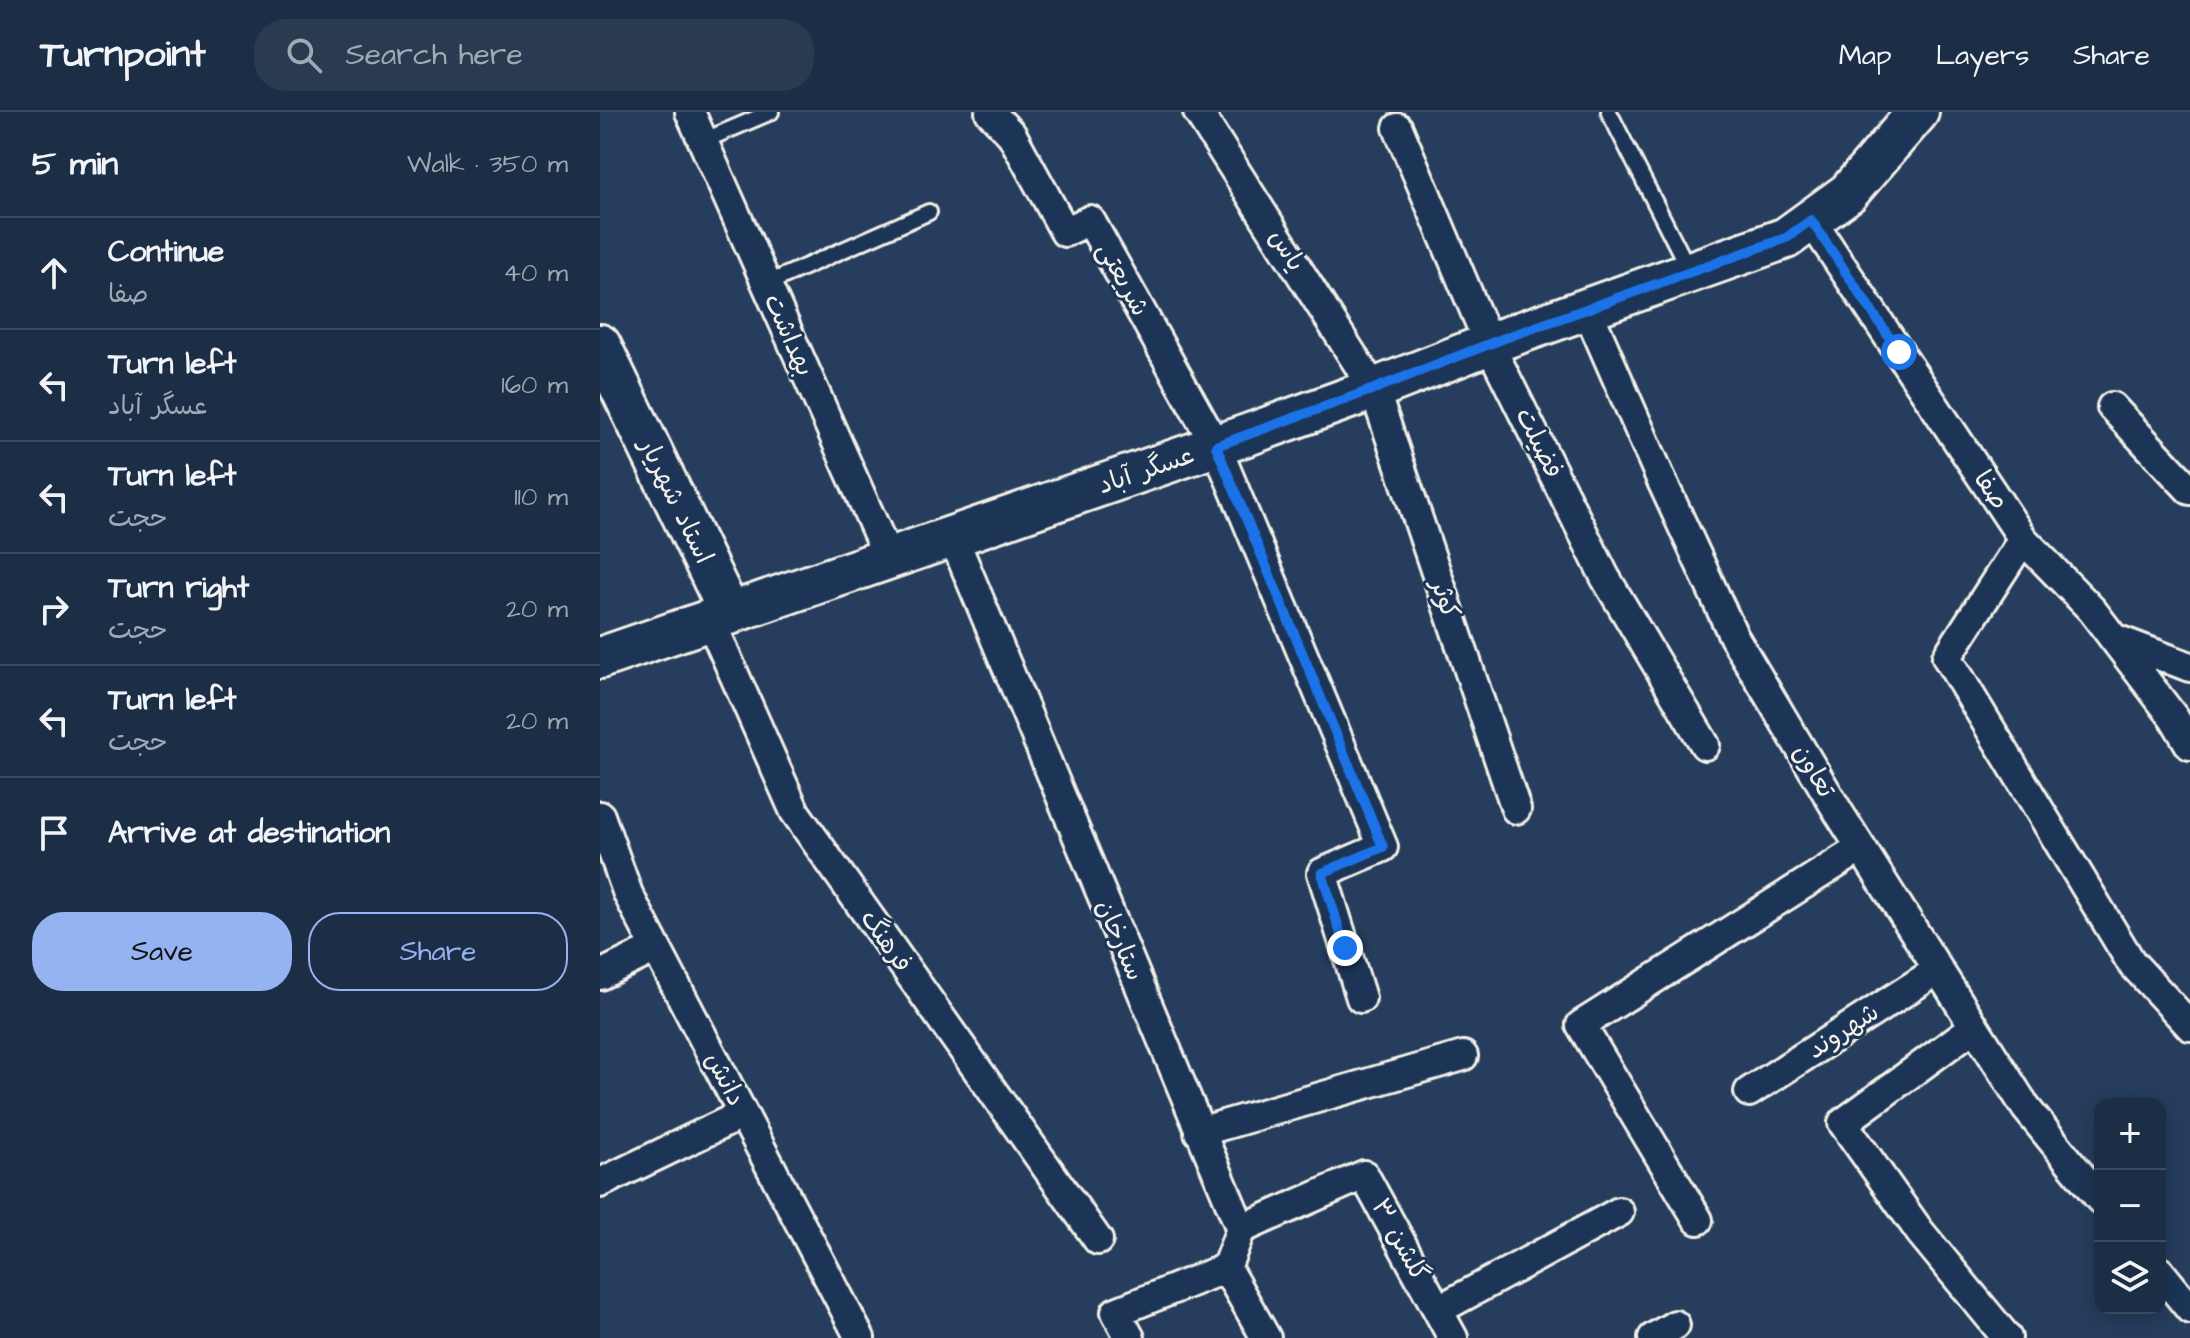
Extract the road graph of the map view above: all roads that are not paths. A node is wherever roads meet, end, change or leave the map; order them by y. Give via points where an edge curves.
1 (690, 112) edge
2 (771, 112) edge
3 (990, 112) edge
4 (1198, 112) edge
5 (1609, 112) edge
6 (1918, 112) edge
7 (1398, 128) dead end
8 (703, 141) junction
9 (929, 212) dead end
10 (1811, 220) junction
11 (1690, 272) junction
12 (766, 284) junction
13 (1587, 309) junction
14 (1489, 344) junction
15 (600, 345) edge
16 (1374, 389) junction
17 (2112, 407) dead end
18 (1216, 446) junction
19 (2190, 490) edge
20 (953, 537) junction
21 (2023, 539) junction
22 (889, 559) junction
23 (720, 617) junction
24 (2113, 638) junction
25 (600, 658) edge
26 (2190, 667) edge
27 (1705, 745) dead end
28 (2190, 745) edge
29 (1516, 809) dead end
30 (600, 816) edge
31 (1861, 848) junction
32 (656, 948) junction
33 (1938, 970) junction
34 (600, 975) edge
35 (1361, 998) dead end
36 (2190, 1026) edge
37 (1974, 1027) junction
38 (1463, 1056) dead end
39 (1749, 1092) dead end
40 (743, 1114) junction
41 (1199, 1132) junction
42 (600, 1183) edge
43 (2094, 1192) edge
44 (1619, 1212) dead end
45 (1698, 1220) dead end
46 (1241, 1229) junction
47 (1098, 1240) dead end
48 (1226, 1268) junction
49 (2166, 1279) edge
50 (2190, 1309) edge
51 (1438, 1310) junction
52 (860, 1338) edge
53 (1130, 1338) edge
54 (1266, 1338) edge
55 (1453, 1338) edge
56 (2007, 1338) edge

1 - 8 street, بهداشت
2 - 8 lane
3 - 18 street, شریعتی via 1012,135 1065,232 1090,220
4 - 16 street, یاس
5 - 11 lane
6 - 10 street, عسگر آباد via 1848,193
7 - 14 street, فضیلت
8 - 12 street, بهداشت
9 - 12 lane
10 - 11 street, عسگر آباد via 1786,238
10 - 21 street, صفا
11 - 13 street, عسگر آباد
12 - 22 street, بهداشت
13 - 14 street, عسگر آباد
13 - 31 street, تعاون via 1734,637
14 - 16 street, عسگر آباد
14 - 27 street, فضیلت via 1605,577
15 - 23 street, استاد شهریار
16 - 18 street, عسگر آباد
16 - 29 street, کوثر
17 - 19 street
18 - 20 street, عسگر آباد
18 - 35 street via 1383,847 1322,873
20 - 22 street, عسگر آباد
20 - 41 street, ستارخان
21 - 24 street, صفا
21 - 36 street via 1947,657 2131,962
22 - 23 street, عسگر آباد
23 - 25 street, عسگر آباد
23 - 47 street, فرهنگ via 795,812
24 - 26 street
24 - 28 street, صفا
30 - 32 street, دانش via 628,894
31 - 33 street, تعاون
31 - 45 street via 1581,1025
32 - 34 street
32 - 40 street, دانش
33 - 37 street, تعاون
33 - 39 street, شهروند
37 - 43 street, تعاون via 2026,1108
37 - 56 street via 1843,1123 1920,1232
38 - 41 street
40 - 42 street
40 - 52 street, دانش
41 - 46 street, ستارخان
44 - 51 street
46 - 48 street
46 - 51 street, گلشن ۳ via 1364,1175
48 - 53 street via 1116,1312
48 - 54 street
49 - 50 street
51 - 55 street, گلشن ۳

